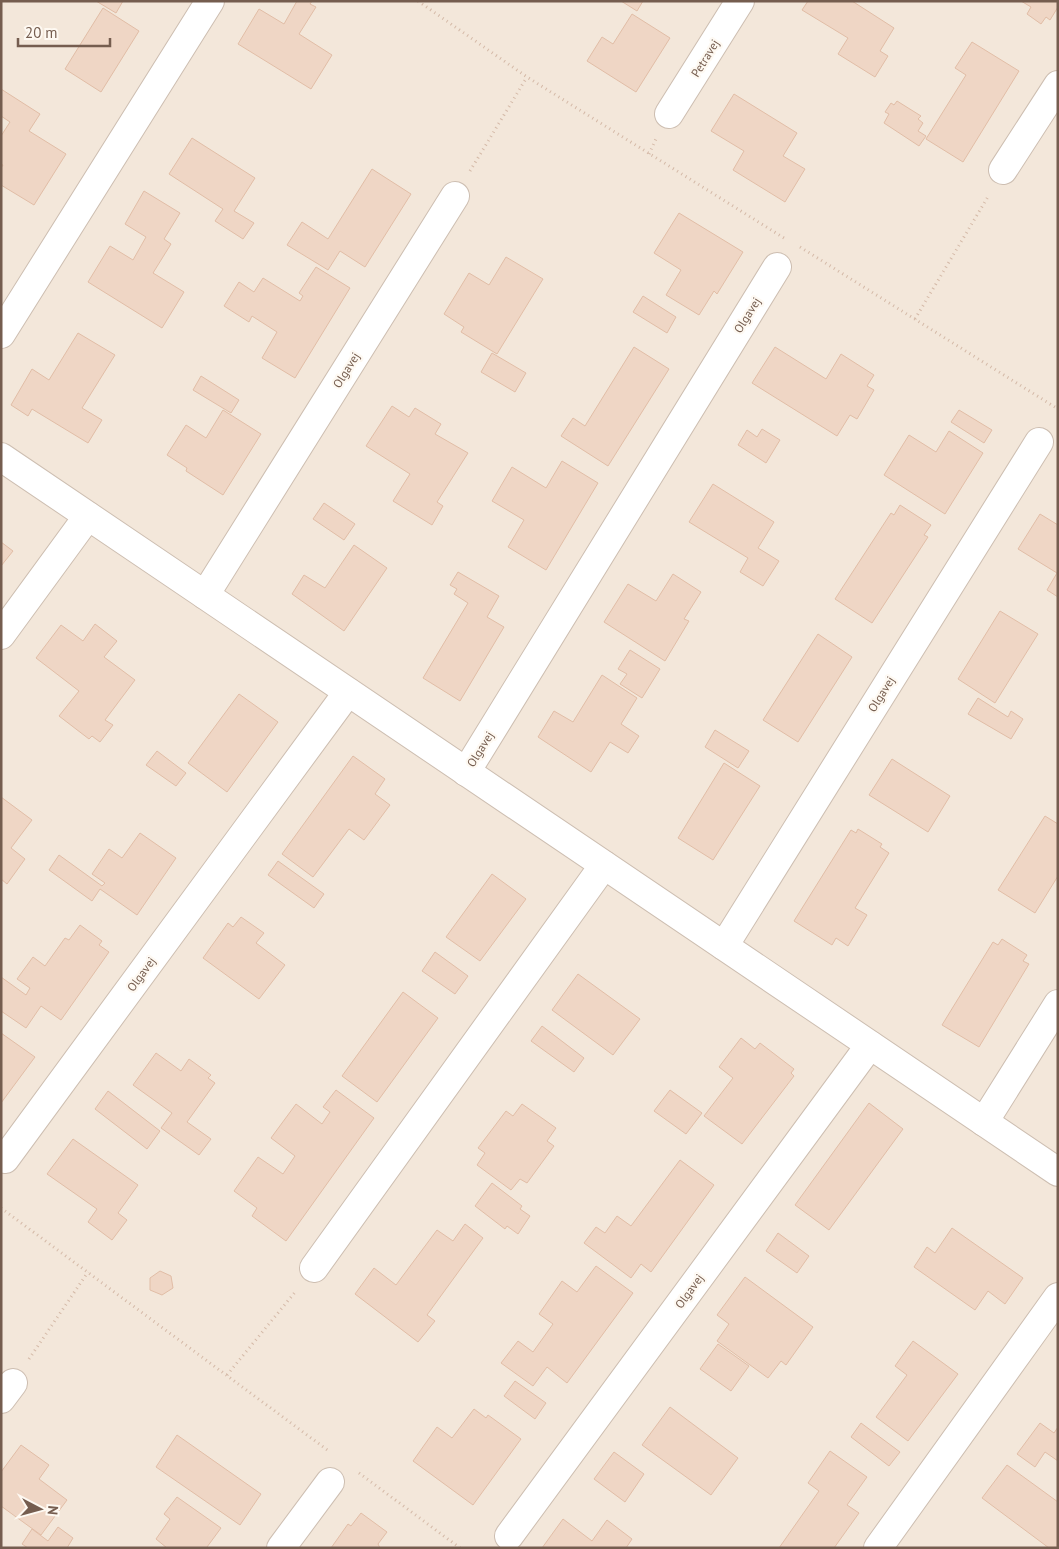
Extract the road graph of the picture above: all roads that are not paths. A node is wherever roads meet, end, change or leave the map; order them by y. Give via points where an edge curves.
1 (210, 1) edge
2 (740, 1) edge
3 (1058, 85) edge
4 (669, 114) dead end
5 (1003, 170) road end
6 (455, 196) road end
7 (777, 267) dead end
8 (1, 334) edge
9 (1039, 442) dead end
10 (1, 457) edge
11 (88, 516) junction
12 (205, 595) junction
13 (1, 635) edge
14 (348, 692) junction
15 (466, 772) junction
16 (604, 865) junction
17 (724, 946) junction
18 (1058, 1004) edge
19 (870, 1045) junction
20 (984, 1122) junction
21 (5, 1159) dead end
22 (1058, 1172) edge
23 (314, 1268) road end
24 (1058, 1297) edge
25 (330, 1482) dead end
26 (509, 1536) dead end
27 (281, 1548) edge
28 (878, 1548) edge

1 - 8 street
2 - 4 street, Petravej
3 - 5 street
6 - 12 street, Olgavej
7 - 15 street, Olgavej
9 - 17 street, Olgavej
10 - 11 street, Olgavej
11 - 12 street, Olgavej
11 - 13 street
12 - 14 street, Olgavej
14 - 15 street, Olgavej
14 - 21 street, Olgavej
15 - 16 street, Olgavej
16 - 17 street, Olgavej
16 - 23 street
17 - 19 street, Olgavej
18 - 20 street
19 - 20 street, Olgavej
19 - 26 street, Olgavej
20 - 22 street, Olgavej
24 - 28 street
25 - 27 street

